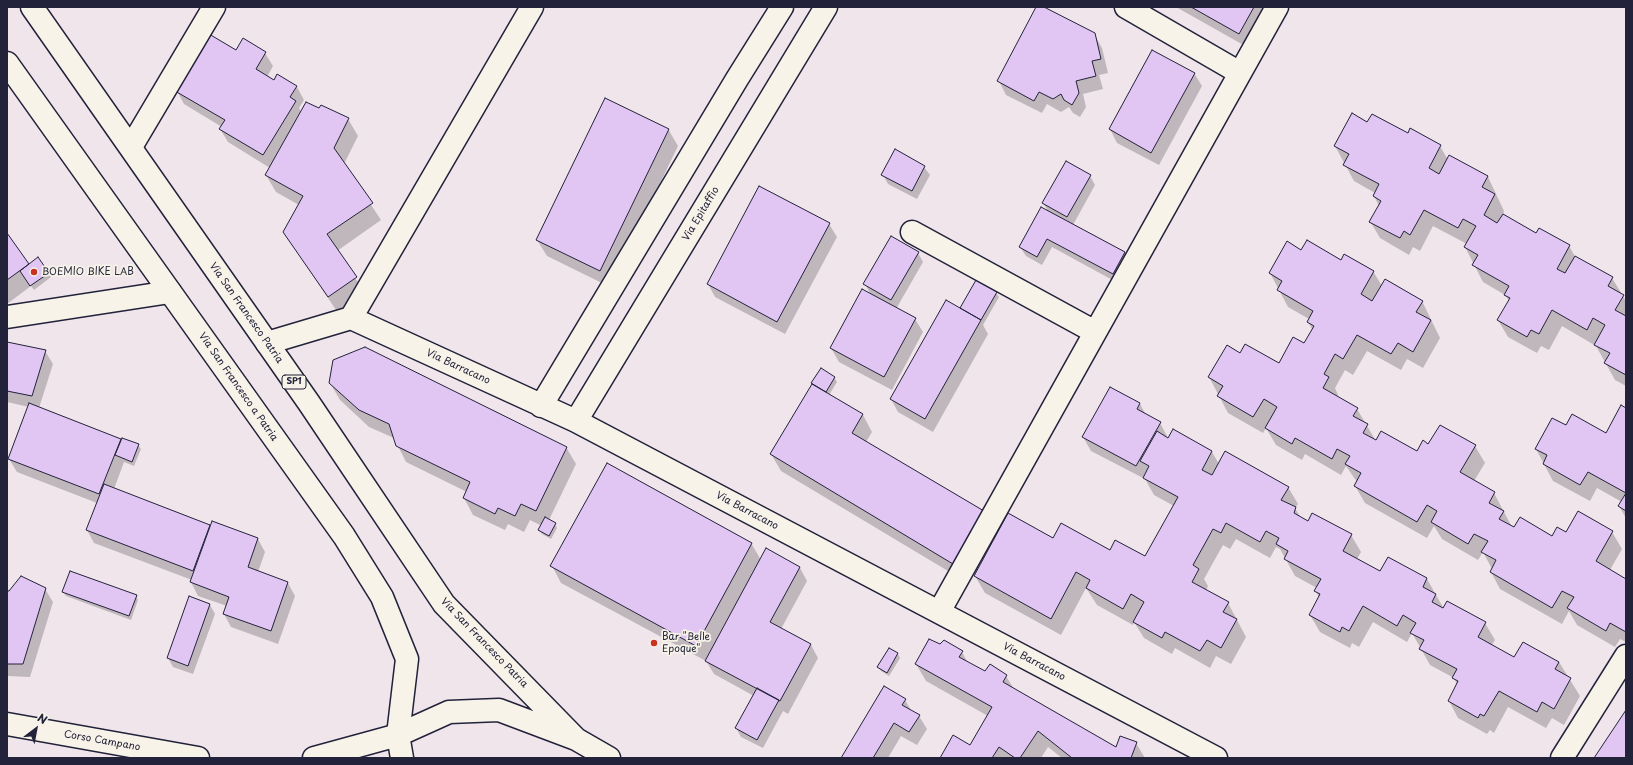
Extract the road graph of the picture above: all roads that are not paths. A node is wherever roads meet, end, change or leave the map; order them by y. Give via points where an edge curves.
1 (32, 7) edge
2 (214, 7) edge
3 (532, 7) edge
4 (782, 7) edge
5 (826, 7) edge
6 (1126, 7) edge
7 (1277, 7) edge
8 (7, 63) edge
9 (1240, 73) junction
10 (131, 147) junction
11 (912, 232) dead end
12 (170, 292) junction
13 (7, 317) edge
14 (351, 318) junction
15 (1095, 332) junction
16 (267, 343) junction
17 (542, 406) junction
18 (576, 421) junction
19 (939, 612) junction
20 (1626, 656) edge
21 (7, 724) edge
22 (398, 735) junction
23 (576, 739) junction
24 (198, 758) edge
25 (314, 758) edge
26 (402, 758) edge
27 (609, 758) edge
28 (1216, 758) edge
29 (1562, 758) edge

1 - 10 street, Via San Francesco Patria / SP1
2 - 10 street
3 - 14 street
4 - 17 street
5 - 18 street, Via Epitaffio
6 - 9 street
7 - 9 street
8 - 12 street, Via San Francesco a Patria
9 - 15 street
10 - 16 street, Via San Francesco Patria / SP1
11 - 15 street
12 - 13 street
12 - 22 street, Via San Francesco a Patria via 344,536 382,597 407,659
14 - 16 street
14 - 17 street, Via Barracano
15 - 19 street
16 - 23 street, Via San Francesco Patria / SP1 via 444,604
17 - 18 street, Via Barracano
18 - 19 street, Via Barracano
19 - 28 street, Via Barracano
20 - 29 street
21 - 24 street, Corso Campano
22 - 23 street via 449,712 499,710
22 - 25 street
22 - 26 street, Via San Francesco a Patria
23 - 27 street

